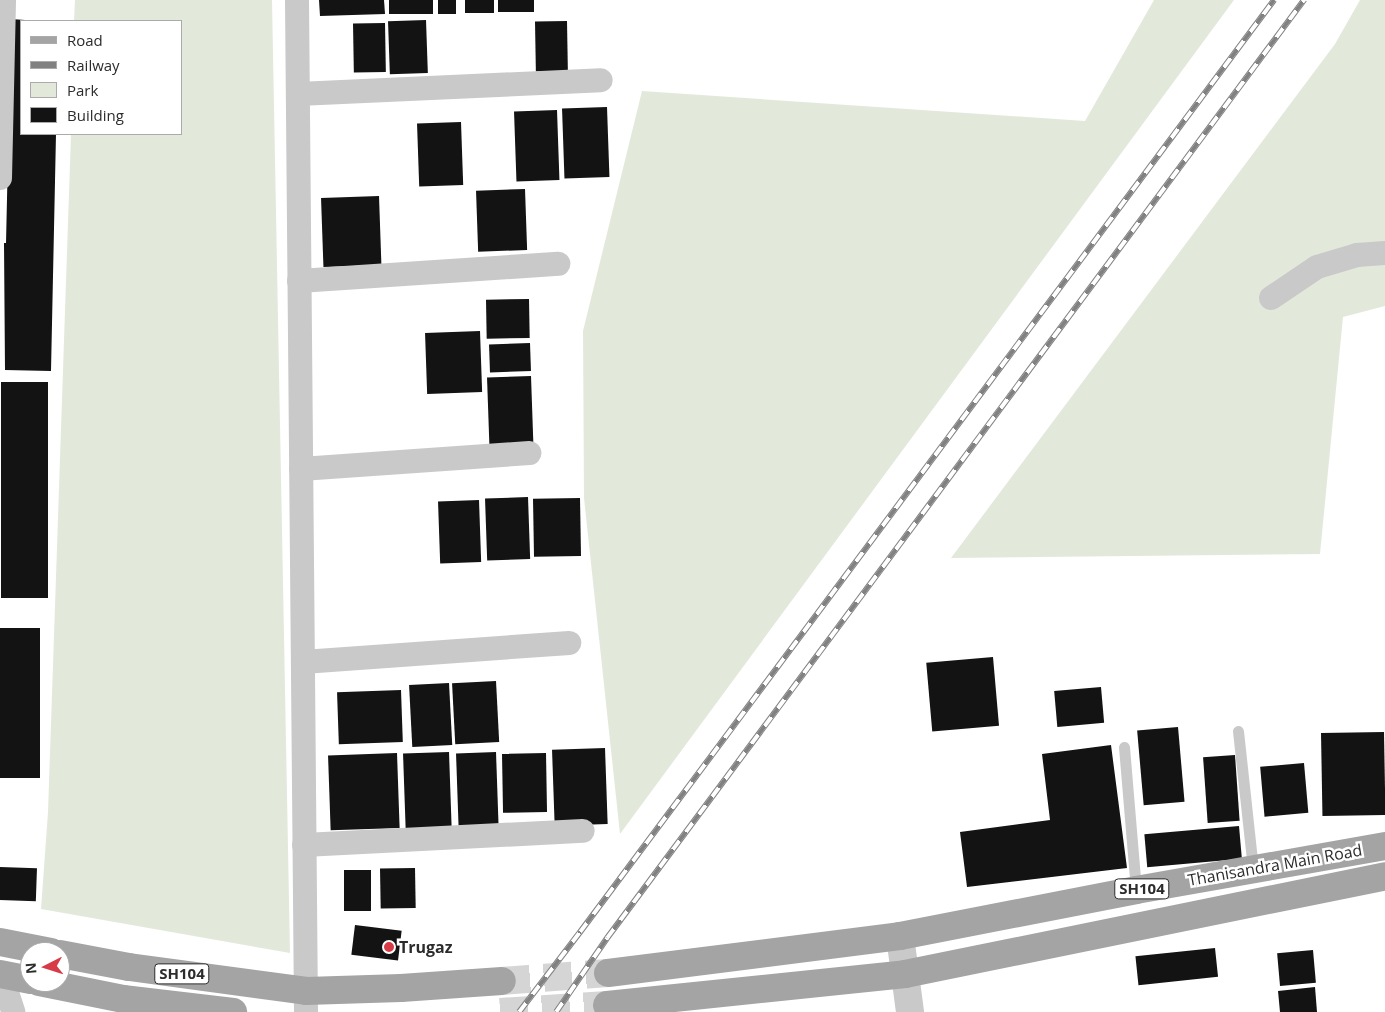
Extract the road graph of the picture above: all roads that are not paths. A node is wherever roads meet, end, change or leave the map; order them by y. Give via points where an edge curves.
1 (4, 0) edge
2 (297, 0) edge
3 (601, 80) dead end
4 (298, 94) junction
5 (0, 178) edge
6 (1385, 253) edge
7 (558, 264) dead end
8 (299, 281) junction
9 (1270, 298) dead end
10 (529, 453) dead end
11 (301, 469) junction
12 (569, 643) dead end
13 (302, 662) junction
14 (1238, 731) dead end
15 (1124, 747) dead end
16 (583, 831) dead end
17 (304, 845) junction
18 (1385, 846) edge
19 (1253, 869) junction
20 (1385, 876) edge
21 (1136, 890) junction
22 (900, 936) junction
23 (0, 942) edge
24 (20, 946) edge
25 (70, 956) edge
26 (608, 972) tunnel mouth
27 (1, 974) edge
28 (904, 974) junction
29 (20, 978) edge
30 (502, 980) tunnel mouth
31 (70, 988) edge
32 (306, 1001) edge
33 (607, 1005) tunnel mouth
34 (13, 1012) edge
35 (233, 1012) edge
36 (910, 1012) edge

1 - 5 street
2 - 4 street
3 - 4 street
4 - 8 street
6 - 9 street via 1357,255 1317,267
7 - 8 street
8 - 11 street
10 - 11 street
11 - 13 street
12 - 13 street
13 - 17 street
14 - 19 lane
15 - 21 lane
16 - 17 street
17 - 32 street
18 - 19 main road, Thanisandra Main Road / SH104
19 - 21 main road, Thanisandra Main Road / SH104
20 - 28 main road, Thanisandra Main Road / SH104
21 - 22 main road, Thanisandra Main Road / SH104
22 - 26 main road, SH104
22 - 28 street
23 - 24 main road
25 - 32 main road, SH104
27 - 29 main road
27 - 34 street
28 - 33 main road, SH104
28 - 36 street
30 - 32 main road, SH104 via 401,988
31 - 35 main road, SH104 via 123,999

